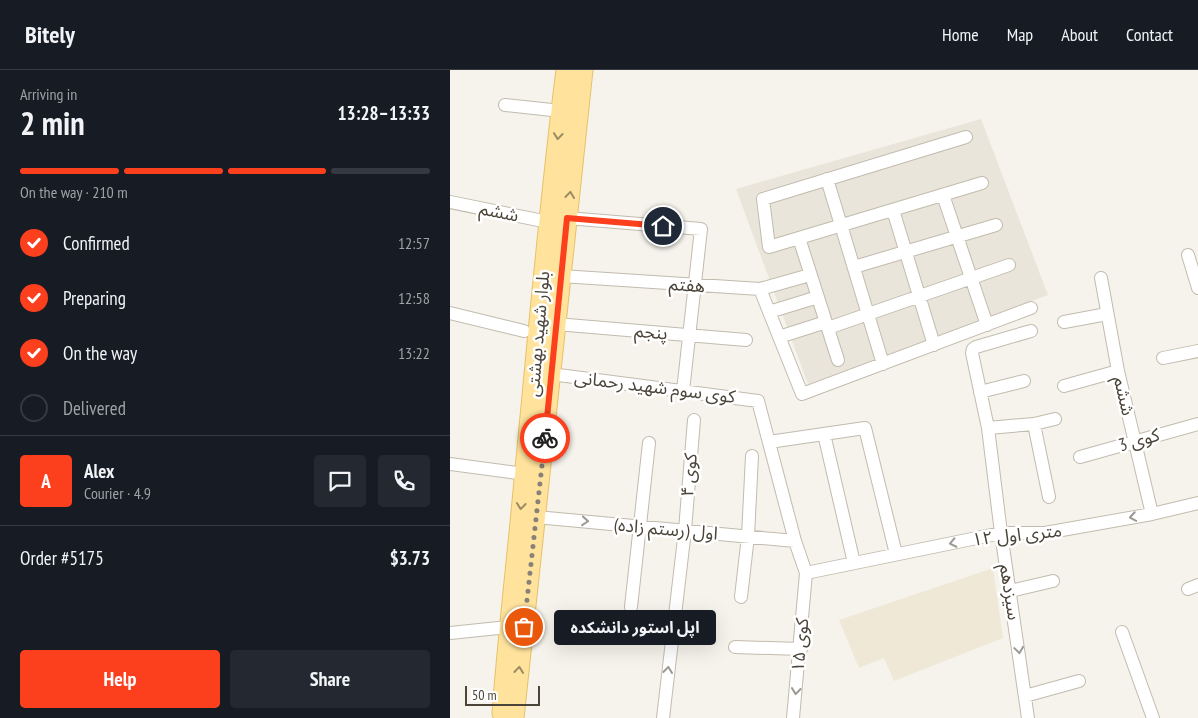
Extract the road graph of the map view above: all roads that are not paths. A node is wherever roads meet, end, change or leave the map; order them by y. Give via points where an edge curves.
1 (566, 70) edge
2 (583, 70) edge
3 (505, 105) dead end
4 (561, 111) junction
5 (966, 137) dead end
6 (827, 180) junction
7 (982, 183) dead end
8 (943, 195) junction
9 (450, 202) edge
10 (893, 210) junction
11 (567, 218) junction
12 (548, 222) junction
13 (996, 224) dead end
14 (841, 226) junction
15 (957, 236) junction
16 (798, 238) junction
17 (906, 252) junction
18 (1188, 255) dead end
19 (1009, 266) dead end
20 (854, 267) junction
21 (810, 275) junction
22 (561, 276) junction
23 (972, 278) junction
24 (1101, 278) dead end
25 (695, 285) junction
26 (1198, 288) edge
27 (760, 289) junction
28 (818, 297) junction
29 (919, 297) junction
30 (1031, 308) dead end
31 (769, 312) junction
32 (450, 313) edge
33 (868, 314) junction
34 (1107, 314) junction
35 (1064, 322) dead end
36 (556, 324) junction
37 (987, 325) junction
38 (827, 326) junction
39 (524, 331) dead end
40 (1031, 332) dead end
41 (689, 335) junction
42 (779, 337) junction
43 (746, 340) dead end
44 (934, 344) junction
45 (1198, 351) edge
46 (1162, 358) dead end
47 (838, 360) dead end
48 (882, 364) junction
49 (1118, 371) junction
50 (551, 374) junction
51 (1024, 381) dead end
52 (1064, 386) dead end
53 (683, 391) junction
54 (980, 392) junction
55 (1055, 419) dead end
56 (694, 420) dead end
57 (1034, 424) junction
58 (1198, 424) edge
59 (988, 428) junction
60 (824, 434) junction
61 (1135, 441) junction
62 (769, 442) junction
63 (649, 443) dead end
64 (752, 456) dead end
65 (1080, 458) dead end
66 (450, 464) edge
67 (525, 474) junction
68 (1049, 497) dead end
69 (1198, 503) edge
70 (1152, 514) junction
71 (536, 517) junction
72 (641, 526) junction
73 (684, 530) junction
74 (1001, 533) junction
75 (748, 536) junction
76 (795, 541) junction
77 (896, 554) junction
78 (854, 563) junction
79 (806, 573) junction
80 (1053, 581) dead end
81 (1010, 591) junction
82 (741, 597) dead end
83 (631, 607) dead end
84 (508, 628) junction
85 (1122, 632) dead end
86 (450, 633) edge
87 (735, 647) dead end
88 (801, 649) junction
89 (1079, 681) dead end
90 (1025, 696) junction
91 (502, 718) edge
92 (514, 718) edge
93 (662, 718) edge
94 (793, 718) edge
95 (1028, 718) edge
96 (1153, 718) edge

1 - 4 main road, بلوار شهید بهشتی
11 -> 2 main road, بلوار شهید بهشتی
3 - 4 street
4 -> 12 main road, بلوار شهید بهشتی
5 - 6 street
6 - 14 street
6 - 16 street via 763,199 769,247
7 - 8 street
8 - 10 street
8 - 15 street
9 - 12 street, ششم
10 - 14 street
10 - 17 street
11 - 22 main road, بلوار شهید بهشتی
11 - 25 street via 701,229
12 - 67 main road, بلوار شهید بهشتی
13 - 15 street
14 - 16 street
14 - 20 street
15 - 17 street
15 - 23 street
16 - 21 street
17 - 20 street
17 - 29 street
18 - 26 street
19 - 23 street
20 - 33 street
21 - 27 street, هفتم
21 - 28 street
22 - 25 street, هفتم
22 - 36 main road, بلوار شهید بهشتی
23 - 29 street
23 - 37 street
24 - 34 street, ششم
25 - 27 street, هفتم
25 - 41 street
27 - 31 street
28 - 31 street
28 - 38 street
29 - 33 street
29 - 44 street
30 - 37 street
31 - 42 street
32 - 39 street
33 - 38 street
33 - 48 street
34 - 35 street
34 - 49 street, ششم
36 - 41 street, پنجم
36 - 50 main road, بلوار شهید بهشتی
37 - 44 street
38 - 42 street
38 - 47 street
40 - 54 street, سیزدهم via 973,349
41 - 43 street, پنجم
41 - 53 street
42 - 48 street via 802,394
44 - 48 street
45 - 46 street
49 - 52 street
49 - 61 street, ششم
50 - 53 street, کوی سوم شهید رحمانی
50 - 71 main road, بلوار شهید بهشتی
51 - 54 street
53 - 62 street, کوی سوم شهید رحمانی via 758,401
54 - 59 street, سیزدهم
55 - 57 street
56 - 73 street, کوی ۴
57 - 59 street
57 - 68 street
58 - 61 street, کوی 3
59 - 74 street, سیزدهم
60 - 62 street
60 - 77 street via 865,428
60 - 78 street
61 - 65 street, کوی 3
61 - 70 street, ششم
62 - 76 street
63 - 72 street
64 - 75 street
66 - 67 street
67 -> 84 main road, بلوار شهید بهشتی
69 - 70 street, ۱۲ متری اول
70 -> 74 street, ۱۲ متری اول via 1045,533
71 -> 72 street, اول (رستم زاده)
92 -> 71 main road, بلوار شهید بهشتی
72 - 73 street, اول (رستم زاده)
72 - 83 street
73 - 75 street, اول (رستم زاده)
93 -> 73 street, کوی ۴
74 -> 77 street, ۱۲ متری اول
74 - 81 street, سیزدهم
75 - 76 street, اول (رستم زاده)
75 - 82 street
76 - 79 street
77 - 78 street, ۱۲ متری اول
78 - 79 street, ۱۲ متری اول
79 - 88 street, کوی ۱۵
80 - 81 street
81 -> 90 street, سیزدهم
84 - 86 street
84 - 91 main road, بلوار شهید بهشتی
85 - 96 street
87 - 88 street
88 -> 94 street, کوی ۱۵
89 - 90 street
90 - 95 street, سیزدهم

